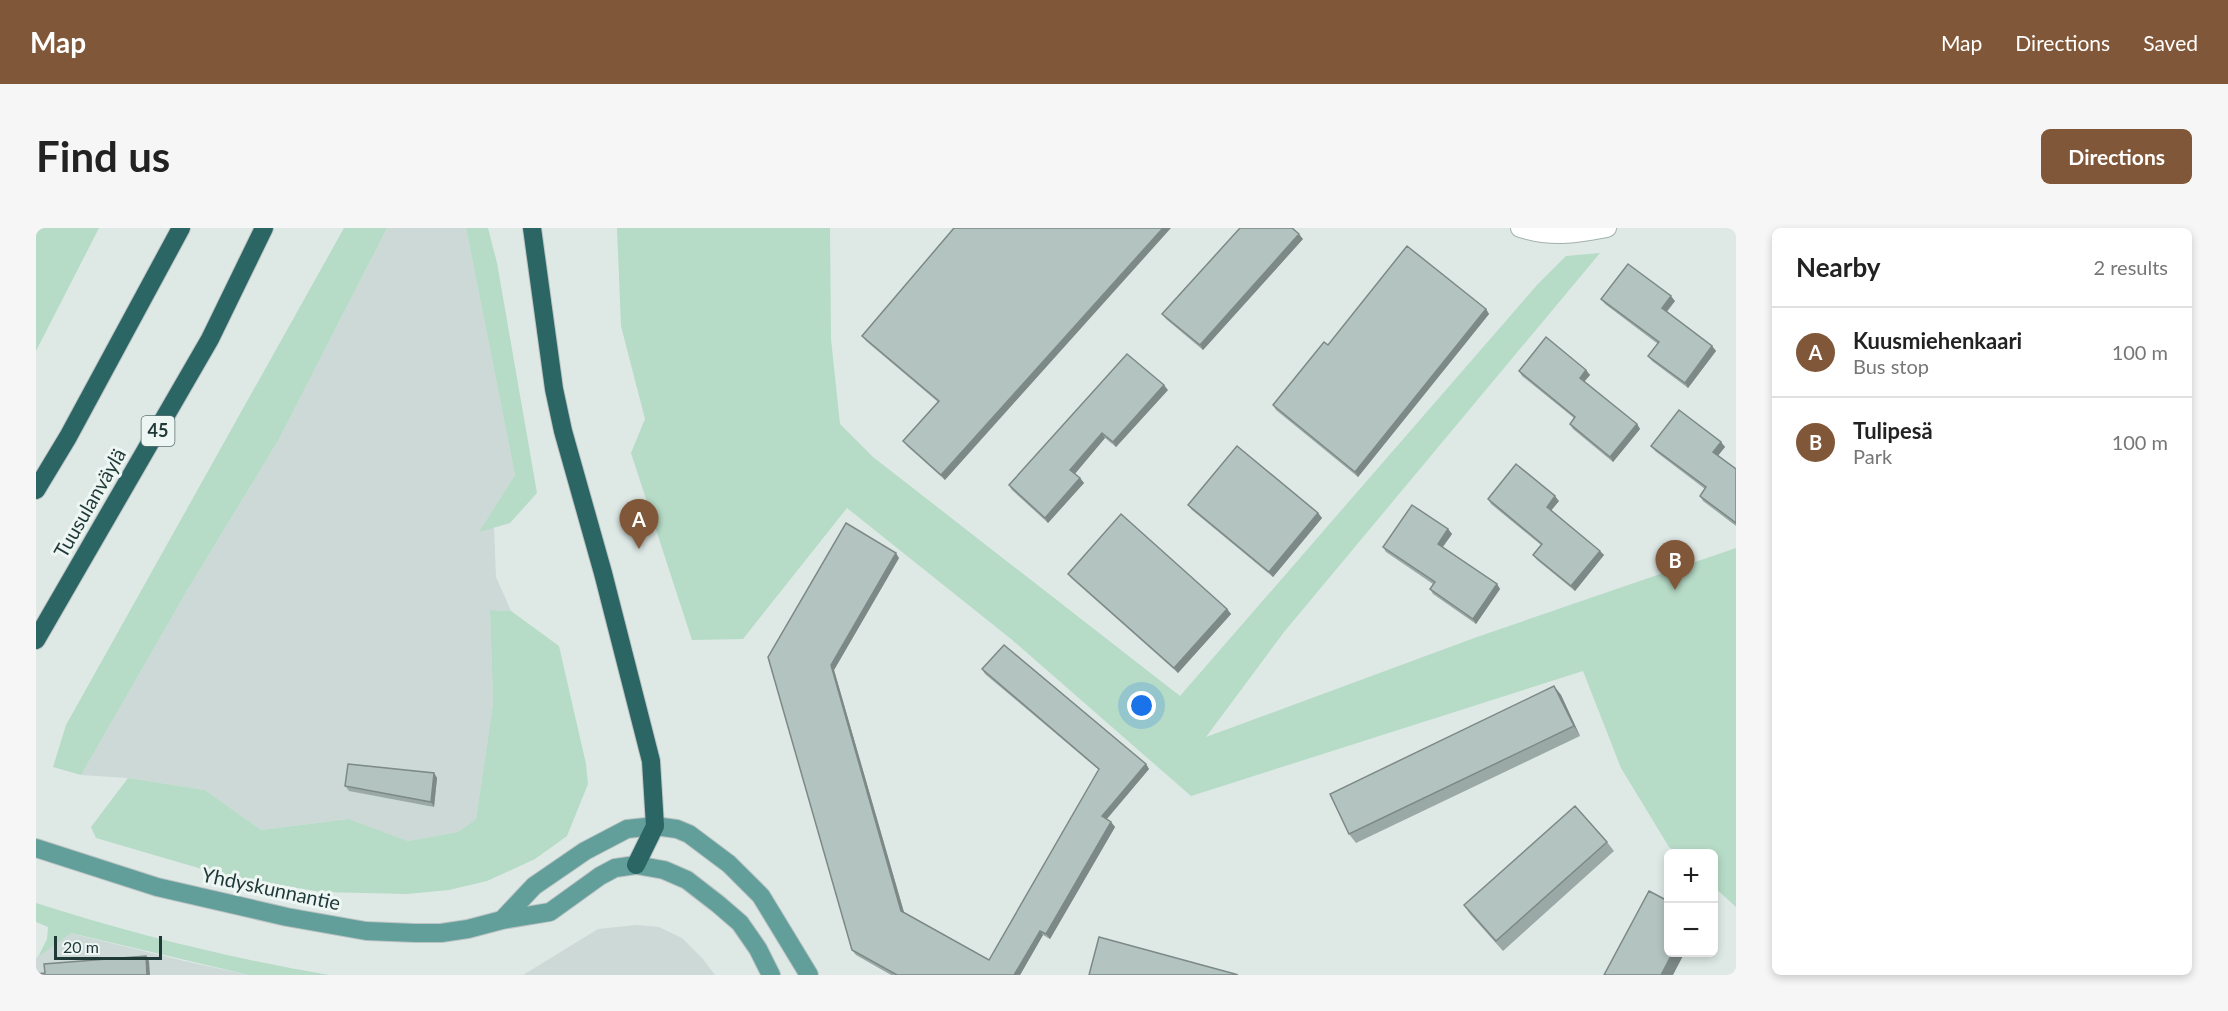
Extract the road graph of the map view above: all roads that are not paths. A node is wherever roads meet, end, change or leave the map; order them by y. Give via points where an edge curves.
1 (181, 228) edge
2 (264, 228) edge
3 (532, 228) edge
4 (1520, 228) edge
5 (1607, 228) edge
6 (36, 490) edge
7 (39, 635) edge
8 (36, 651) edge
9 (655, 826) junction
10 (36, 848) edge
11 (636, 865) junction
12 (502, 920) junction
13 (771, 975) edge
14 (809, 975) edge

1 - 6 highway
2 - 7 highway, Tuusulanväylä / 45 via 210,339
3 - 9 highway via 554,389 651,761
4 - 5 street via 1542,235 1570,235
7 - 8 highway, Tuusulanväylä
9 - 11 highway
9 - 12 main road via 627,829 585,851 534,886
9 - 14 main road via 689,834 729,864 761,896
10 - 12 main road, Yhdyskunnantie via 157,887 366,931 441,933
11 - 12 main road, Yhdyskunnantie via 615,868 600,876 550,912
11 - 13 main road, Yhdyskunnantie via 664,870 687,880 718,904 740,924

